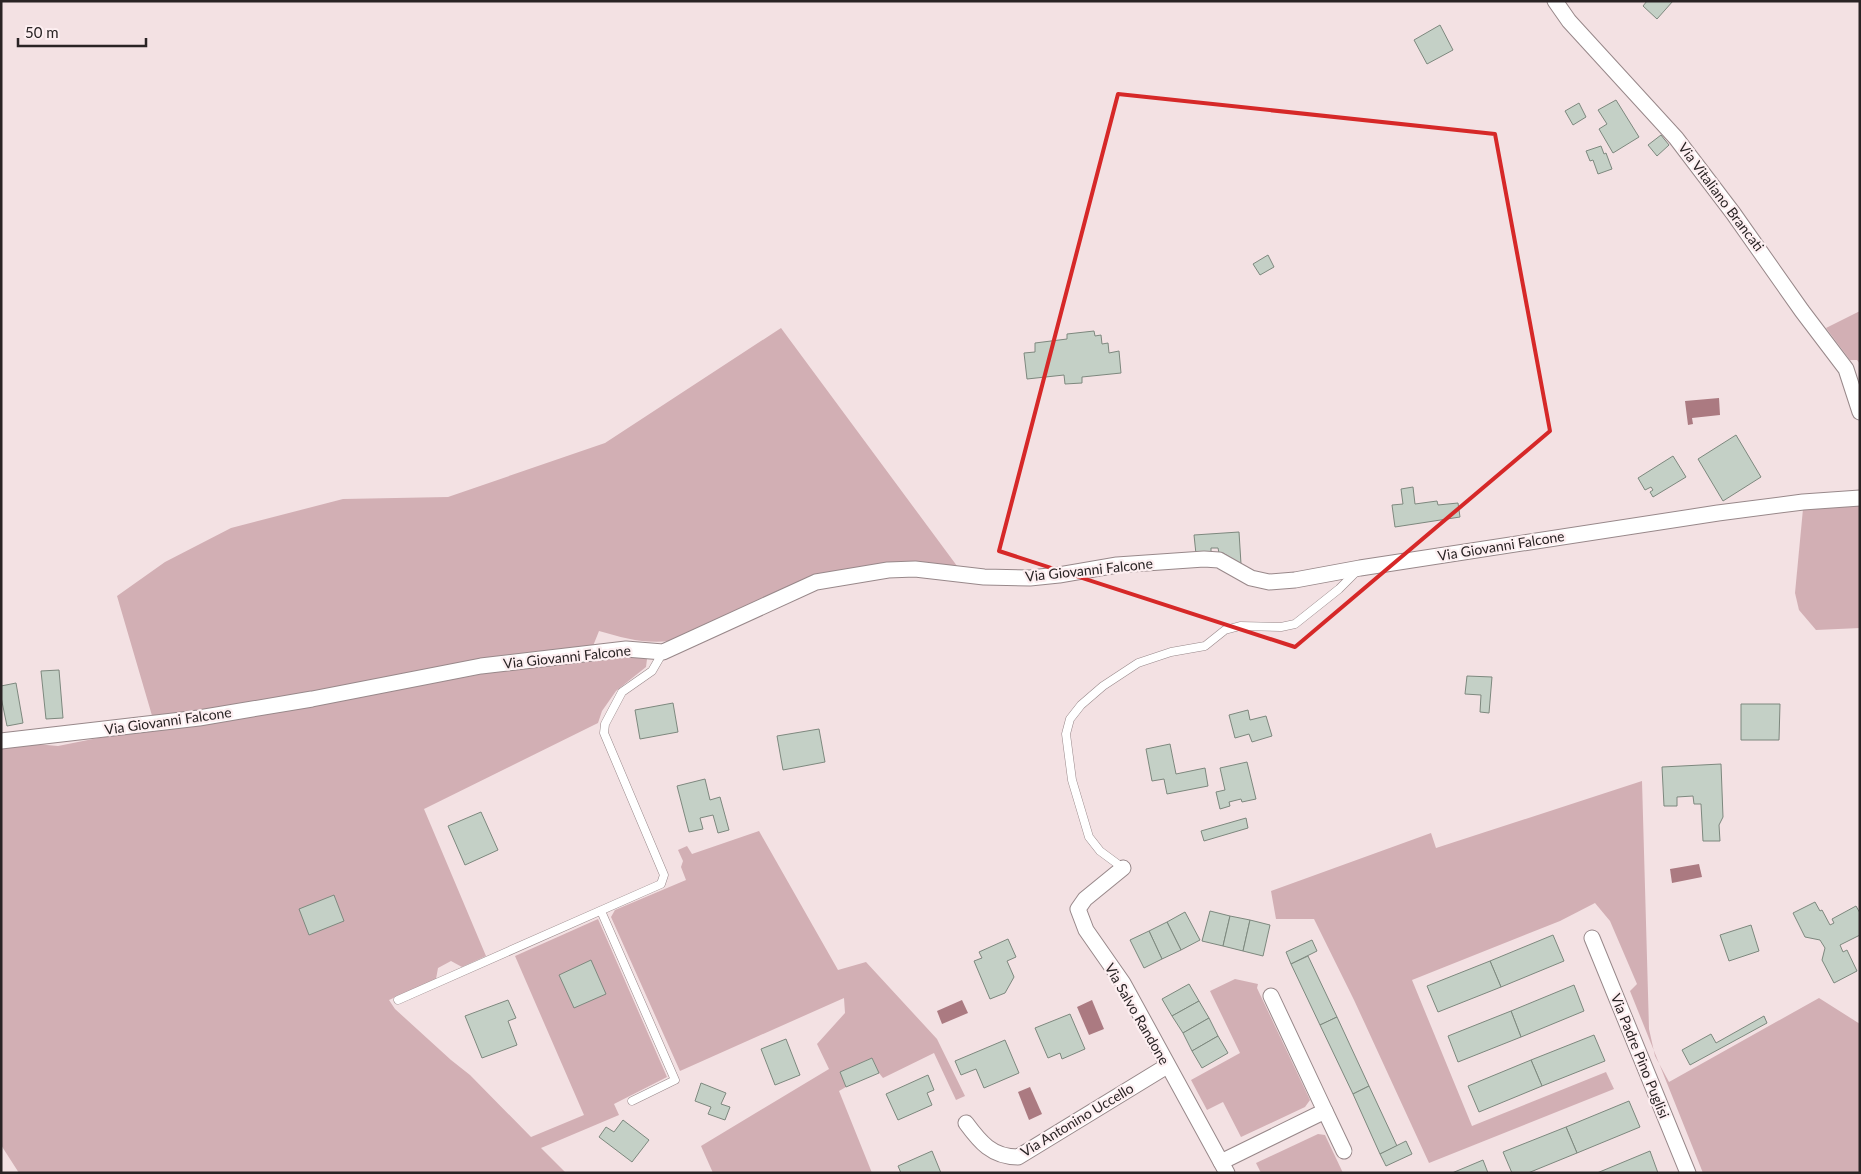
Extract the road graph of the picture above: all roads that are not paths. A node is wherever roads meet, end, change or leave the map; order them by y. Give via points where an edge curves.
1 (1555, 1) edge
2 (1860, 412) edge
3 (1860, 498) edge
4 (1360, 568) junction
5 (663, 652) junction
6 (1, 741) edge
7 (1123, 868) joint
8 (601, 911) junction
9 (1592, 938) dead end
10 (1271, 996) dead end
11 (398, 1000) dead end
12 (1168, 1066) junction
13 (632, 1101) dead end
14 (1325, 1112) junction
15 (966, 1123) dead end
16 (1344, 1151) dead end
17 (1224, 1167) edge
18 (1688, 1173) edge

1 - 2 street, Via Vitaliano Brancati via 1676,138 1734,213 1846,369
3 - 4 street, Via Giovanni Falcone via 1718,513
4 - 5 street, Via Giovanni Falcone via 1269,582 1251,578 1219,560 1204,559 1117,565 1030,578 967,576 915,568 888,570 816,582
4 - 7 lane via 1294,624 1281,627 1240,626 1225,630 1205,646 1171,652 1138,663 1103,686 1070,719 1066,734 1072,780 1089,837 1100,851
5 - 6 street, Via Giovanni Falcone via 626,649 481,666 200,718
5 - 8 lane via 652,671 622,692 604,733 664,875 661,884
7 - 12 street, Via Salvo Randone via 1085,899 1078,909 1086,930 1123,983
8 - 11 lane
8 - 13 lane via 675,1080
9 - 18 street, Via Padre Pino Puglisi
10 - 14 street
12 - 15 street, Via Antonino Uccello via 1018,1157 1004,1157 981,1143
12 - 17 street, Via Salvo Randone
14 - 16 street
14 - 17 street

